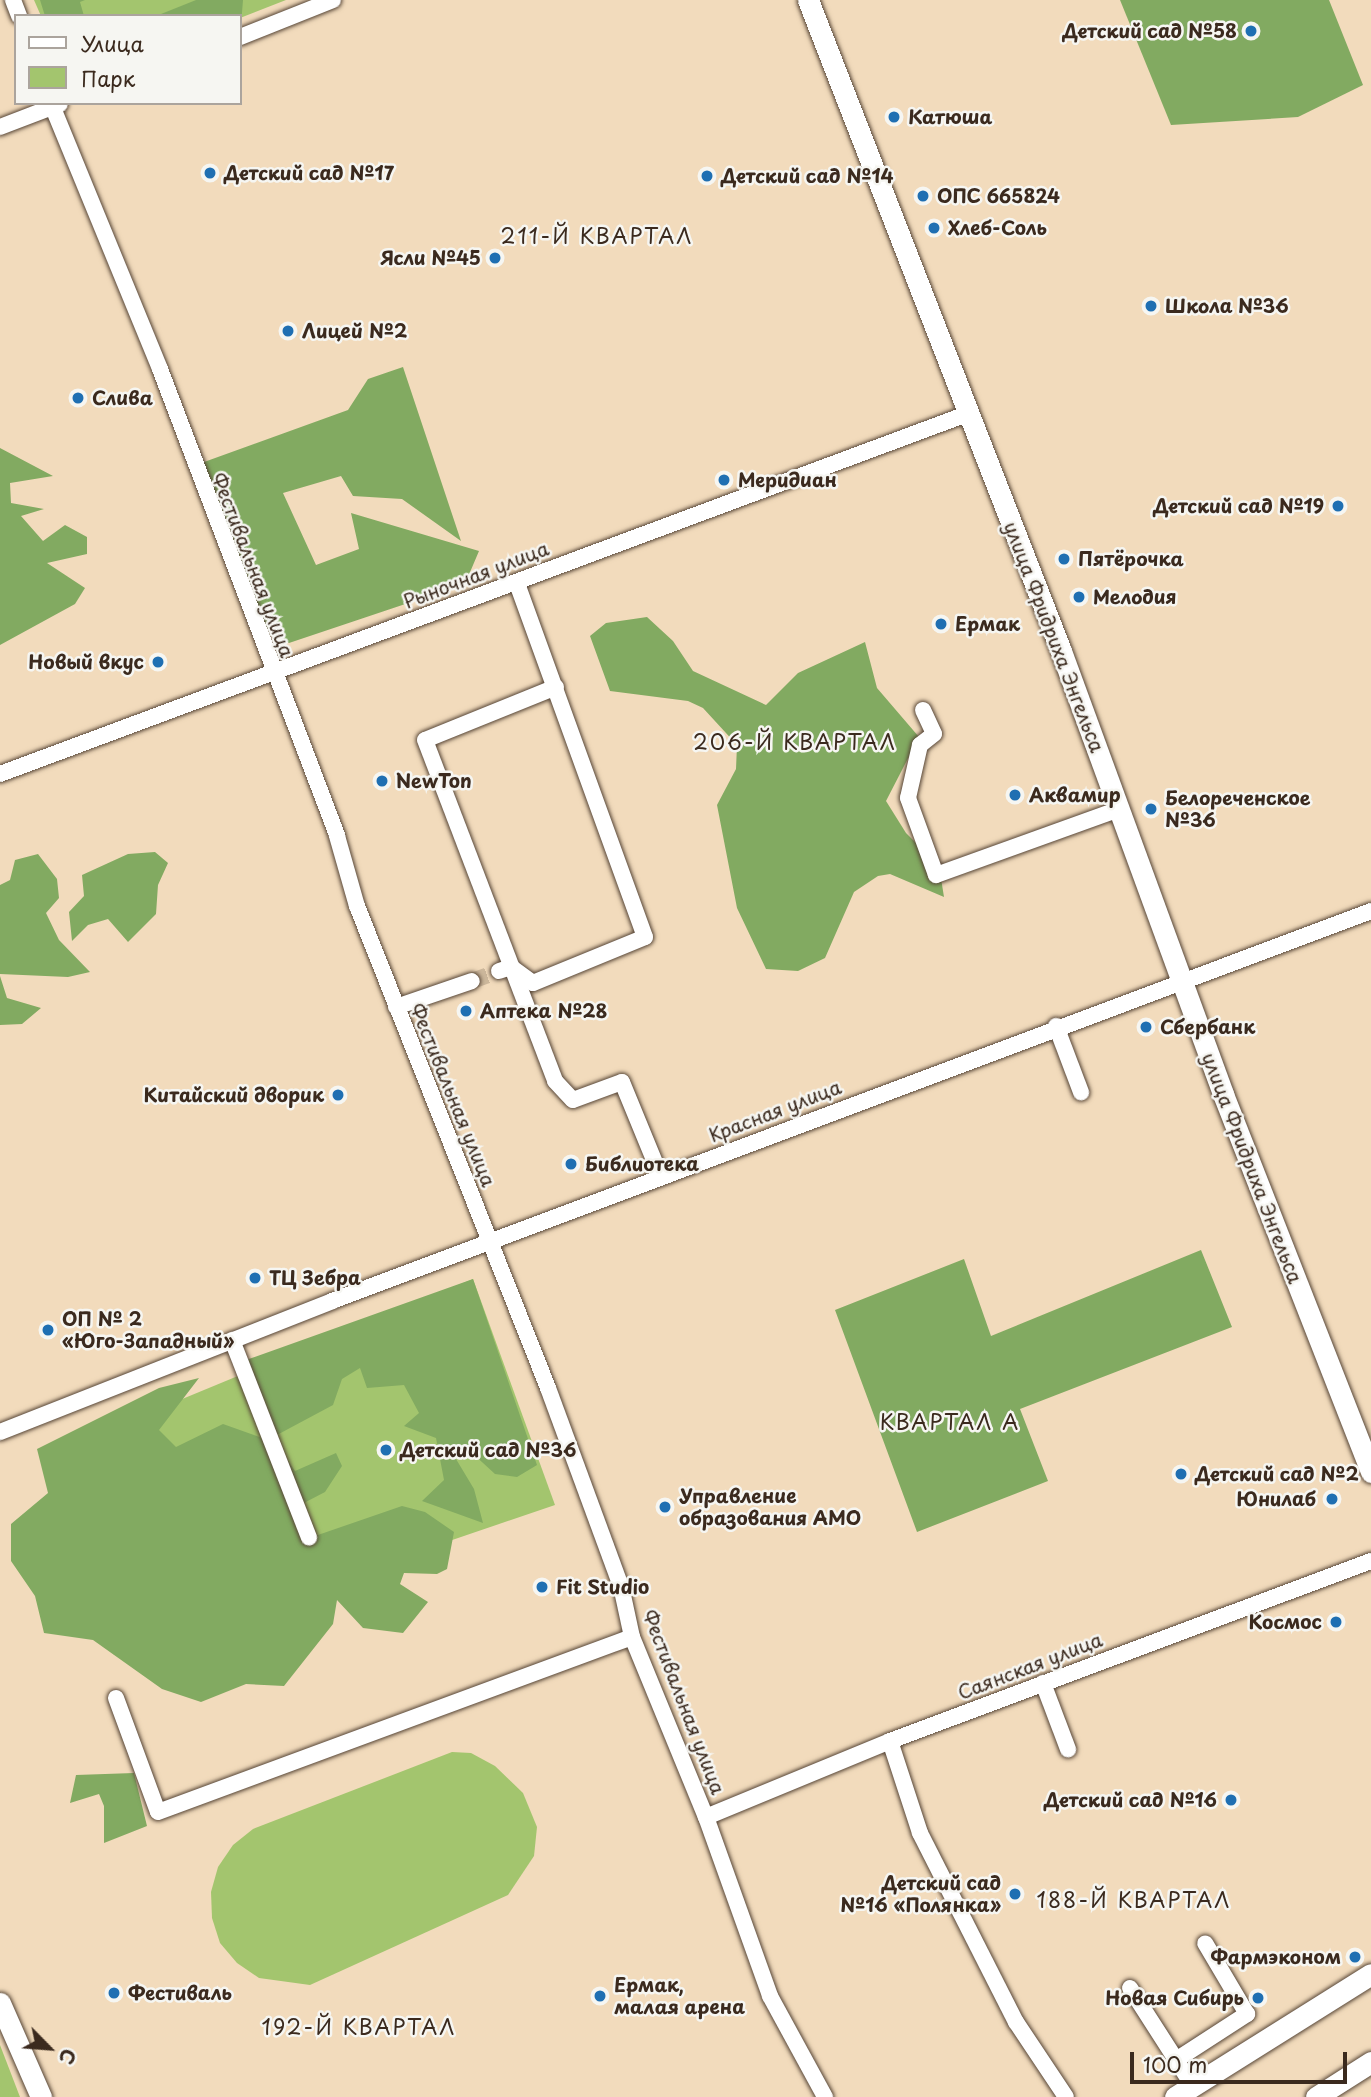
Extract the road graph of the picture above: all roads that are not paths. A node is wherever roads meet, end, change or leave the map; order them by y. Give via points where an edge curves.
1 (333, 0) edge
2 (808, 0) edge
3 (242, 36) edge
4 (52, 105) edge
5 (54, 105) edge
6 (0, 127) edge
7 (967, 414) junction
8 (517, 583) junction
9 (272, 673) junction
10 (556, 687) junction
11 (923, 710) dead end
12 (0, 774) edge
13 (1119, 809) junction
14 (1371, 911) edge
15 (505, 969) junction
16 (472, 981) tunnel mouth
17 (1181, 981) junction
18 (396, 1007) junction
19 (1056, 1026) junction
20 (1081, 1092) dead end
21 (661, 1177) junction
22 (488, 1244) junction
23 (232, 1340) junction
24 (0, 1432) edge
25 (1371, 1472) edge
26 (309, 1537) dead end
27 (1371, 1562) edge
28 (632, 1637) junction
29 (1043, 1683) junction
30 (116, 1698) dead end
31 (890, 1741) junction
32 (1068, 1749) dead end
33 (706, 1817) junction
34 (1205, 1943) dead end
35 (1371, 1973) edge
36 (1130, 1988) dead end
37 (0, 2003) edge
38 (1176, 2060) junction
39 (1371, 2062) edge
40 (1184, 2092) edge
41 (41, 2097) edge
42 (825, 2097) edge
43 (1066, 2097) edge
44 (1316, 2097) edge

1 - 3 street
2 - 7 street, улица Фридриха Энгельса
4 - 6 street
5 - 9 street, Фестивальная улица via 160,369
7 - 8 street, Рыночная улица
7 - 13 street, улица Фридриха Энгельса
8 - 9 street, Рыночная улица
8 - 10 street
9 - 12 street, Рыночная улица
9 - 18 street, Фестивальная улица via 337,835 357,906
10 - 15 street via 425,740
10 - 15 street via 645,937 533,983
11 - 13 street via 934,734 920,745 908,798 936,874
13 - 17 street, улица Фридриха Энгельса
14 - 17 street, Красная улица
15 - 21 street via 555,1081 573,1100 622,1082
16 - 18 street
17 - 19 street, Красная улица
17 - 25 street, улица Фридриха Энгельса
18 - 22 street, Фестивальная улица
19 - 20 street
19 - 21 street, Красная улица
21 - 22 street, Красная улица
22 - 23 street, Красная улица
22 - 28 street, Фестивальная улица via 548,1388 621,1586
23 - 24 street, Красная улица
23 - 26 street
27 - 29 street, Саянская улица
28 - 30 street via 158,1812
28 - 33 street, Фестивальная улица
29 - 31 street, Саянская улица
29 - 32 street
31 - 33 street, Саянская улица
31 - 43 street via 920,1833 1016,2022
33 - 42 street, Фестивальная улица via 770,1996
34 - 38 street via 1247,2014
35 - 40 street
36 - 38 street
37 - 41 street
38 - 40 street
39 - 44 street

